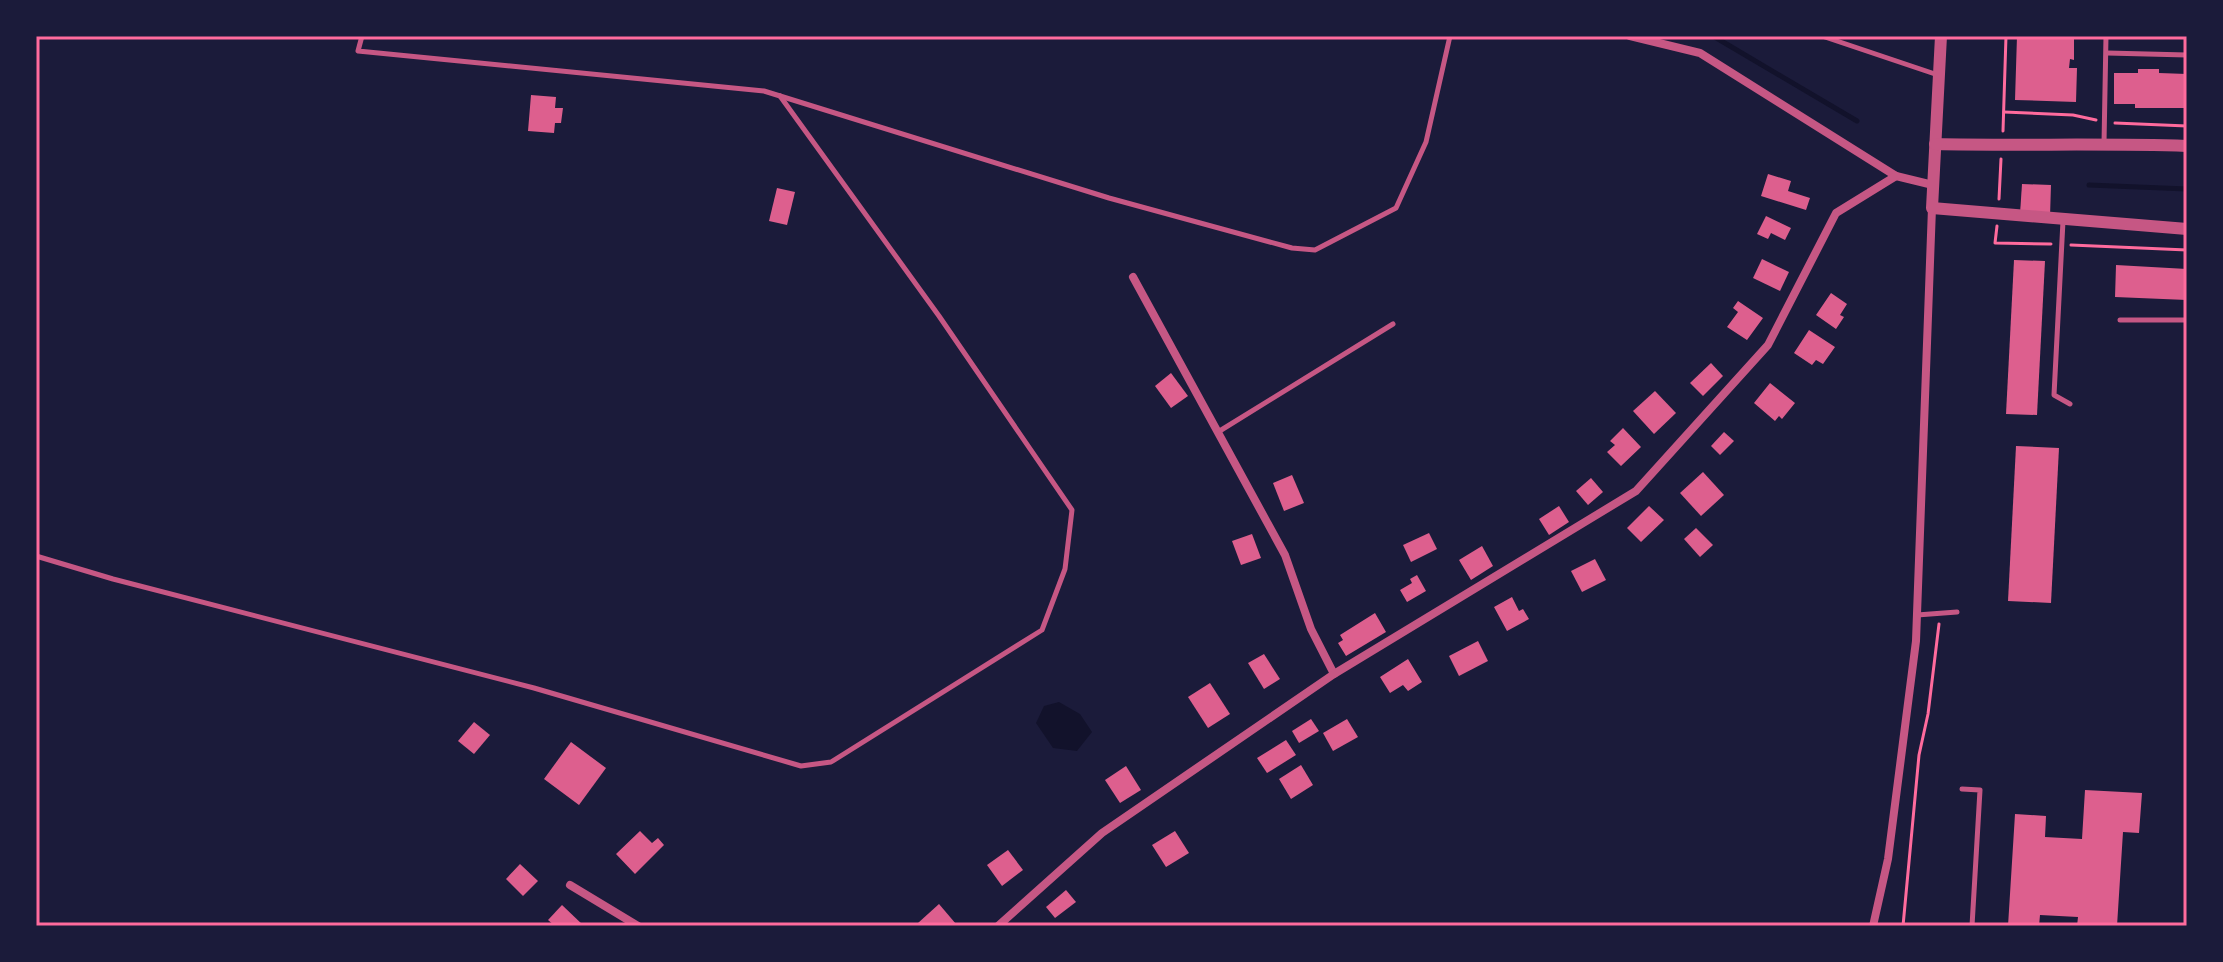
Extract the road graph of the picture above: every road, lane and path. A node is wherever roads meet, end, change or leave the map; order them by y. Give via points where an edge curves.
1 (362, 36) edge
2 (1450, 36) edge
3 (1630, 36) edge
4 (1822, 36) edge
5 (1941, 36) edge
6 (2006, 36) edge
7 (2106, 36) edge
8 (2107, 53) junction
9 (2187, 55) edge
10 (1939, 76) junction
11 (780, 96) junction
12 (2104, 143) junction
13 (1935, 144) junction
14 (2002, 145) junction
15 (2187, 146) edge
16 (1896, 176) junction
17 (1933, 185) junction
18 (1932, 208) junction
19 (1998, 215) junction
20 (2063, 220) junction
21 (2187, 229) edge
22 (2061, 244) junction
23 (2187, 250) edge
24 (1133, 277) dead end
25 (2120, 320) dead end
26 (2187, 320) edge
27 (1393, 324) dead end
28 (2070, 404) dead end
29 (1218, 432) junction
30 (36, 556) edge
31 (1957, 612) dead end
32 (1942, 613) junction
33 (1917, 615) junction
34 (1334, 674) junction
35 (1962, 789) dead end
36 (570, 885) dead end
37 (638, 926) edge
38 (998, 926) edge
39 (1873, 926) edge
40 (1903, 926) edge
41 (1972, 926) edge

1 - 11 lane via 358,51 726,86
2 - 11 lane via 1426,142 1396,208 1315,250 1109,198
3 - 16 street via 1700,53
4 - 10 lane
5 - 10 street
6 - 14 path
7 - 8 lane
8 - 9 lane
8 - 12 lane
10 - 13 street
11 - 30 lane via 1072,510 1065,569 1042,630 831,762 801,766 534,688
12 - 14 street
12 - 15 street
13 - 14 street
13 - 17 street
14 - 19 path
16 - 17 street
16 - 34 street via 1836,213 1768,345 1636,491
17 - 18 street
18 - 19 street
18 - 33 street
19 - 20 street
19 - 22 path via 1995,243
20 - 21 street
20 - 22 lane
22 - 23 path
22 - 28 lane via 2054,395
24 - 29 street
25 - 26 lane
27 - 29 lane
29 - 34 street via 1285,555 1311,629
31 - 32 lane
32 - 33 lane
32 - 40 path via 1919,755
33 - 39 street via 1888,859
34 - 38 street via 1102,833
35 - 41 lane via 1980,790
36 - 37 street

